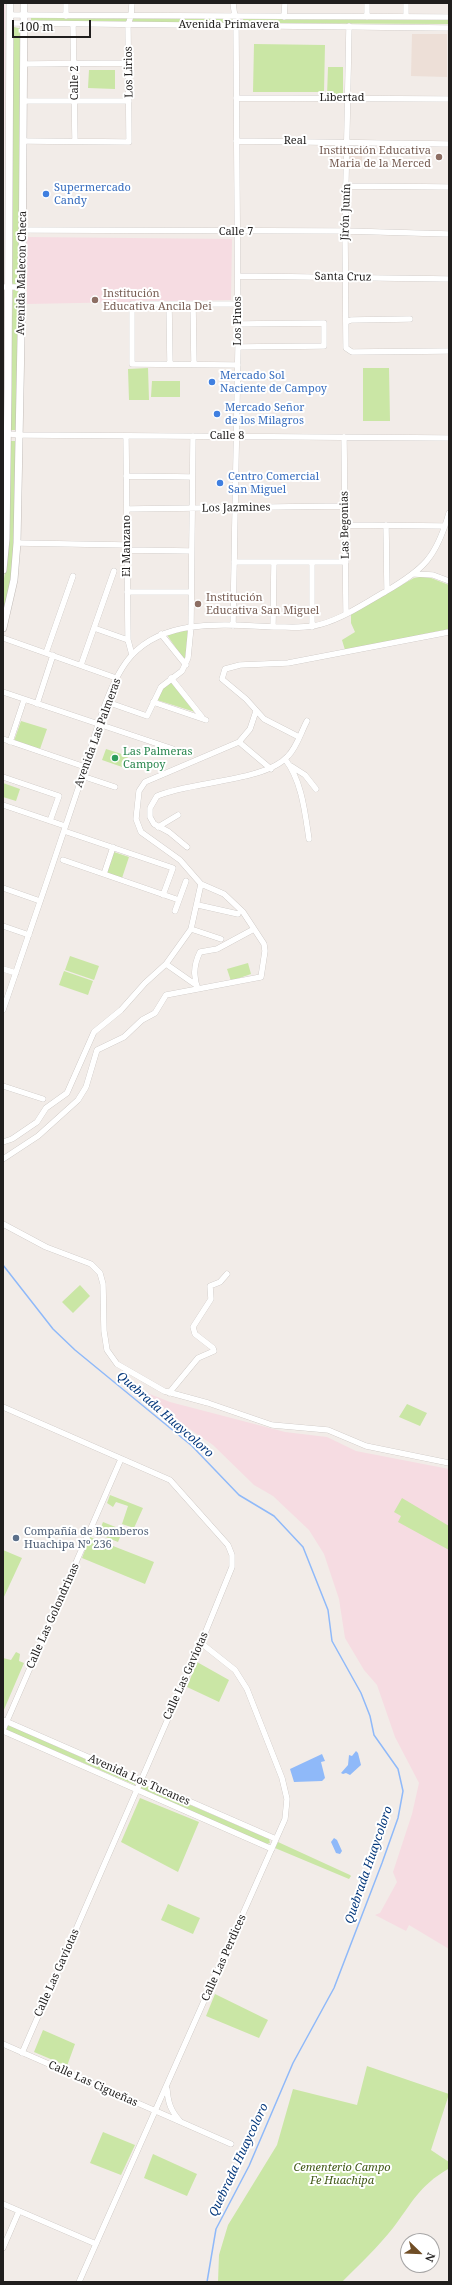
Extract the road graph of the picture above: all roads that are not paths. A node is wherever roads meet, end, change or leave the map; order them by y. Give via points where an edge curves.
1 (10, 3) edge
2 (24, 3) edge
3 (66, 3) edge
4 (132, 3) edge
5 (233, 3) edge
6 (284, 3) edge
7 (367, 3) edge
8 (406, 3) edge
9 (10, 15) junction
10 (66, 16) junction
11 (131, 16) junction
12 (236, 16) junction
13 (284, 17) junction
14 (367, 17) junction
15 (406, 17) junction
16 (449, 17) edge
17 (24, 19) junction
18 (10, 24) junction
19 (73, 24) junction
20 (128, 25) junction
21 (236, 25) junction
22 (349, 26) junction
23 (449, 28) edge
24 (129, 63) junction
25 (24, 64) junction
26 (75, 64) junction
27 (236, 98) junction
28 (348, 98) junction
29 (449, 99) edge
30 (23, 101) junction
31 (74, 101) junction
32 (129, 101) junction
33 (23, 141) junction
34 (74, 141) junction
35 (236, 141) junction
36 (348, 141) junction
37 (449, 144) edge
38 (347, 186) junction
39 (449, 187) edge
40 (22, 230) junction
41 (345, 231) junction
42 (237, 232) junction
43 (449, 234) edge
44 (238, 276) junction
45 (345, 277) junction
46 (449, 279) edge
47 (6, 287) edge
48 (22, 287) junction
49 (169, 304) junction
50 (193, 304) junction
51 (238, 304) junction
52 (410, 320) dead end
53 (346, 322) junction
54 (238, 324) junction
55 (238, 347) junction
56 (449, 351) edge
57 (170, 364) junction
58 (194, 364) junction
59 (238, 365) junction
60 (6, 388) edge
61 (5, 430) edge
62 (20, 435) junction
63 (126, 436) junction
64 (193, 436) junction
65 (236, 436) junction
66 (344, 437) junction
67 (449, 438) edge
68 (4, 464) edge
69 (126, 476) junction
70 (192, 477) junction
71 (344, 506) junction
72 (235, 508) junction
73 (127, 509) junction
74 (191, 509) junction
75 (449, 513) edge
76 (346, 525) junction
77 (386, 525) junction
78 (445, 526) junction
79 (17, 543) junction
80 (127, 548) junction
81 (191, 551) junction
82 (234, 562) junction
83 (274, 562) junction
84 (312, 562) junction
85 (346, 562) junction
86 (3, 566) edge
87 (114, 571) dead end
88 (415, 574) junction
89 (73, 576) dead end
90 (449, 581) edge
91 (387, 590) junction
92 (127, 592) junction
93 (191, 592) junction
94 (346, 613) junction
95 (233, 626) junction
96 (273, 626) junction
97 (191, 627) junction
98 (312, 627) junction
99 (3, 628) edge
100 (94, 628) junction
101 (449, 632) edge
102 (161, 634) junction
103 (3, 638) edge
104 (128, 640) junction
105 (46, 653) junction
106 (53, 655) junction
107 (132, 655) junction
108 (81, 665) junction
109 (186, 665) junction
110 (116, 678) junction
111 (171, 678) junction
112 (3, 692) edge
113 (24, 700) junction
114 (107, 702) junction
115 (153, 702) junction
116 (36, 704) junction
117 (256, 711) junction
118 (307, 721) dead end
119 (99, 725) junction
120 (299, 737) junction
121 (3, 739) edge
122 (10, 742) junction
123 (239, 742) junction
124 (175, 752) dead end
125 (285, 759) junction
126 (291, 766) junction
127 (85, 767) junction
128 (271, 769) junction
129 (82, 776) junction
130 (3, 777) edge
131 (115, 787) dead end
132 (316, 789) dead end
133 (3, 805) edge
134 (178, 815) dead end
135 (50, 821) junction
136 (158, 827) junction
137 (64, 828) junction
138 (309, 840) dead end
139 (113, 847) junction
140 (187, 847) dead end
141 (63, 860) dead end
142 (104, 874) junction
143 (186, 881) dead end
144 (201, 884) junction
145 (3, 888) edge
146 (163, 895) junction
147 (179, 900) junction
148 (40, 901) junction
149 (198, 905) junction
150 (175, 911) dead end
151 (238, 914) dead end
152 (3, 926) edge
153 (191, 929) junction
154 (254, 929) junction
155 (29, 935) junction
156 (221, 939) dead end
157 (166, 964) junction
158 (3, 969) edge
159 (16, 973) junction
160 (197, 987) junction
161 (3, 1010) edge
162 (3, 1086) edge
163 (43, 1099) dead end
164 (3, 1142) edge
165 (3, 1159) edge
166 (3, 1224) edge
167 (227, 1274) dead end
168 (169, 1393) junction
169 (3, 1407) edge
170 (121, 1459) junction
171 (449, 1463) edge
172 (201, 1643) junction
173 (5, 1720) edge
174 (3, 1730) edge
175 (141, 1780) junction
176 (136, 1790) junction
177 (276, 1839) junction
178 (272, 1849) junction
179 (3, 2044) edge
180 (22, 2053) junction
181 (167, 2088) junction
182 (156, 2112) junction
183 (183, 2124) junction
184 (231, 2144) dead end
185 (3, 2204) edge
186 (19, 2211) junction
187 (96, 2244) junction
188 (3, 2248) edge
189 (79, 2282) edge

1 - 9 main road, Avenida Malecon Checa
2 - 17 main road, Avenida Malecon Checa
3 - 10 street
4 - 11 street, Los Lirios
5 - 12 street, Los Pinos
6 - 13 street
7 - 14 street
8 - 15 street
9 - 17 street, Avenida Primavera
9 - 18 main road, Avenida Malecon Checa
10 - 11 street, Avenida Primavera
10 - 17 street, Avenida Primavera
11 - 12 street, Avenida Primavera
11 - 20 street, Los Lirios
12 - 13 street, Avenida Primavera
12 - 21 street, Los Pinos
13 - 14 street, Avenida Primavera
14 - 15 street, Avenida Primavera
15 - 16 street, Avenida Primavera
17 - 18 street, Avenida Primavera
17 - 19 street, Avenida Primavera
17 - 25 main road, Avenida Malecon Checa
18 - 47 main road, Avenida Malecon Checa
19 - 20 street, Avenida Primavera
19 - 26 street, Calle 2
20 - 21 street, Avenida Primavera
20 - 24 street, Los Lirios
21 - 22 street, Avenida Primavera
21 - 27 street, Los Pinos
22 - 23 street, Avenida Primavera
22 - 28 street, Jirón Junín
24 - 26 street
24 - 32 street, Los Lirios
25 - 26 street
25 - 30 main road, Avenida Malecon Checa
26 - 31 street, Calle 2
27 - 28 street, Libertad
27 - 35 street, Los Pinos
28 - 29 street, Libertad
28 - 36 street, Jirón Junín
30 - 31 street
30 - 33 main road, Avenida Malecon Checa
31 - 32 street
31 - 34 street, Calle 2
32 - 34 street, Los Lirios via 129,142
33 - 34 street
33 - 40 main road, Avenida Malecon Checa
35 - 36 street, Real
35 - 42 street, Los Pinos
36 - 37 street, Real
36 - 38 street, Jirón Junín
38 - 39 street
38 - 41 street, Jirón Junín
40 - 42 street, Calle 7
40 - 48 main road, Avenida Malecon Checa
41 - 42 street, Calle 7
41 - 43 street, Calle 7
41 - 45 street, Jirón Junín
42 - 44 street, Los Pinos
44 - 45 street, Santa Cruz
44 - 51 street, Los Pinos
45 - 46 street, Santa Cruz
45 - 53 street, Jirón Junín
47 - 48 street
47 - 60 main road, Avenida Malecon Checa
48 - 62 main road, Avenida Malecon Checa
49 - 50 street
49 - 57 street
49 - 57 street via 132,304 132,364
50 - 51 street
50 - 58 street
51 - 54 street, Los Pinos
52 - 53 street
53 - 56 street, Jirón Junín via 348,350 352,352
54 - 55 street, Los Pinos
54 - 55 street via 324,323 324,346
55 - 59 street, Los Pinos
57 - 58 street
58 - 59 street
59 - 65 street, Los Pinos
60 - 61 main road, Avenida Malecon Checa
61 - 62 street, Calle 8 via 10,434
61 - 68 main road, Avenida Malecon Checa
62 - 63 street, Calle 8
62 - 79 main road, Avenida Malecon Checa
63 - 64 street, Calle 8
63 - 69 street, El Manzano
64 - 65 street, Calle 8
64 - 70 street
65 - 66 street, Calle 8
65 - 72 street, Los Pinos
66 - 67 street, Calle 8
66 - 71 street, Las Begonias
68 - 86 main road, Avenida Malecon Checa via 6,539
69 - 70 street
69 - 73 street, El Manzano
70 - 74 street
71 - 72 street, Los Jazmines
71 - 76 street, Las Begonias
72 - 74 street, Los Jazmines
72 - 82 street, Los Pinos
73 - 74 street, Los Jazmines
73 - 80 street, El Manzano
74 - 81 street
75 - 78 street, Avenida Las Palmeras
76 - 77 street
76 - 85 street, Las Begonias
77 - 78 street
77 - 91 street
78 - 88 street, Avenida Las Palmeras via 428,561
79 - 80 street
79 - 99 main road, Avenida Malecon Checa via 14,580
80 - 81 street
80 - 92 street, El Manzano
81 - 93 street
82 - 83 street
82 - 95 street, Los Pinos
83 - 84 street
83 - 96 street
84 - 85 street
84 - 98 street
85 - 94 street, Las Begonias
87 - 100 street
88 - 90 street via 433,574
88 - 91 street, Avenida Las Palmeras
89 - 105 street
91 - 94 street, Avenida Las Palmeras
92 - 93 street
92 - 104 street, El Manzano
93 - 97 street
94 - 98 street, Avenida Las Palmeras
95 - 96 street, Avenida Las Palmeras
95 - 97 street, Avenida Las Palmeras
96 - 98 street, Avenida Las Palmeras
97 - 102 street, Avenida Las Palmeras
97 - 109 street
100 - 104 street
100 - 108 street
101 - 117 street via 288,663 240,665 225,669 222,679
102 - 107 street, Avenida Las Palmeras
102 - 109 street
103 - 105 street
104 - 107 street, El Manzano
105 - 106 street
106 - 108 street
106 - 116 street
107 - 110 street, Avenida Las Palmeras
108 - 110 street
109 - 111 street
110 - 114 street, Avenida Las Palmeras
111 - 115 street via 161,687
111 - 115 street via 204,719
112 - 113 street
113 - 116 street
113 - 122 street
114 - 115 street via 147,716
114 - 119 street, Avenida Las Palmeras
116 - 119 street
117 - 120 street via 264,719
117 - 123 street via 250,729
118 - 120 street
119 - 124 street via 173,749
119 - 127 street, Avenida Las Palmeras
120 - 125 street
121 - 122 street
122 - 127 street
123 - 128 street
123 - 144 street via 150,779 139,791 136,819 141,832 180,860
125 - 126 street
125 - 128 street
126 - 132 street via 305,775
126 - 138 street via 304,807
127 - 129 street, Avenida Las Palmeras
128 - 136 street via 157,796 150,808 150,817
129 - 131 street
129 - 137 street, Avenida Las Palmeras
130 - 135 street via 59,796
133 - 135 street
134 - 136 street
135 - 137 street
136 - 140 street
137 - 139 street
137 - 148 street, Avenida Las Palmeras
139 - 142 street
139 - 146 street via 173,868
141 - 142 street
142 - 146 street
143 - 147 street
144 - 149 street
144 - 154 street via 224,894 243,912
145 - 148 street
146 - 147 street
147 - 150 street
148 - 155 street, Avenida Las Palmeras
149 - 151 street
149 - 153 street
152 - 155 street
153 - 156 street
153 - 157 street
154 - 160 street via 217,949 200,952 195,967
154 - 160 street via 265,951 261,977
155 - 159 street, Avenida Las Palmeras
157 - 160 street
157 - 164 street via 121,1010 94,1032 67,1093 46,1108 37,1122
158 - 159 street
159 - 161 street, Avenida Las Palmeras
160 - 165 street via 166,995 155,1013 142,1020 124,1037 97,1050 86,1087 78,1100 38,1136
162 - 163 street
166 - 168 street via 46,1247 91,1264 100,1273 107,1350 117,1364
167 - 168 street via 220,1282 210,1286 211,1299 192,1327 195,1334 214,1351 198,1358
168 - 171 street via 208,1403 272,1425 328,1430 366,1446
169 - 170 street, Calle Las Gaviotas
170 - 172 street, Calle Las Gaviotas via 170,1480 228,1545 232,1555 232,1567
170 - 173 street, Calle Las Golondrinas
172 - 175 street, Calle Las Gaviotas
172 - 177 street, Calle Las Perdices via 235,1670 243,1683 282,1778 288,1799 285,1819
173 - 174 street, Calle Las Golondrinas
173 - 175 street, Avenida Los Tucanes
174 - 176 street, Avenida Los Tucanes
175 - 176 street, Calle Las Gaviotas
175 - 177 street, Avenida Los Tucanes
176 - 178 street, Avenida Los Tucanes
176 - 180 street, Calle Las Gaviotas
177 - 178 street, Calle Las Perdices
178 - 181 street, Calle Las Perdices
179 - 180 street, Calle Las Cigueñas
180 - 182 street, Calle Las Cigueñas
181 - 182 street, Calle Las Perdices
181 - 183 street, Calle Las Cigueñas via 172,2113
182 - 183 street, Calle Las Cigueñas
182 - 187 street, Calle Las Perdices
183 - 184 street, Calle Las Cigueñas
185 - 186 street
186 - 187 street
186 - 188 street
187 - 189 street, Calle Las Perdices

